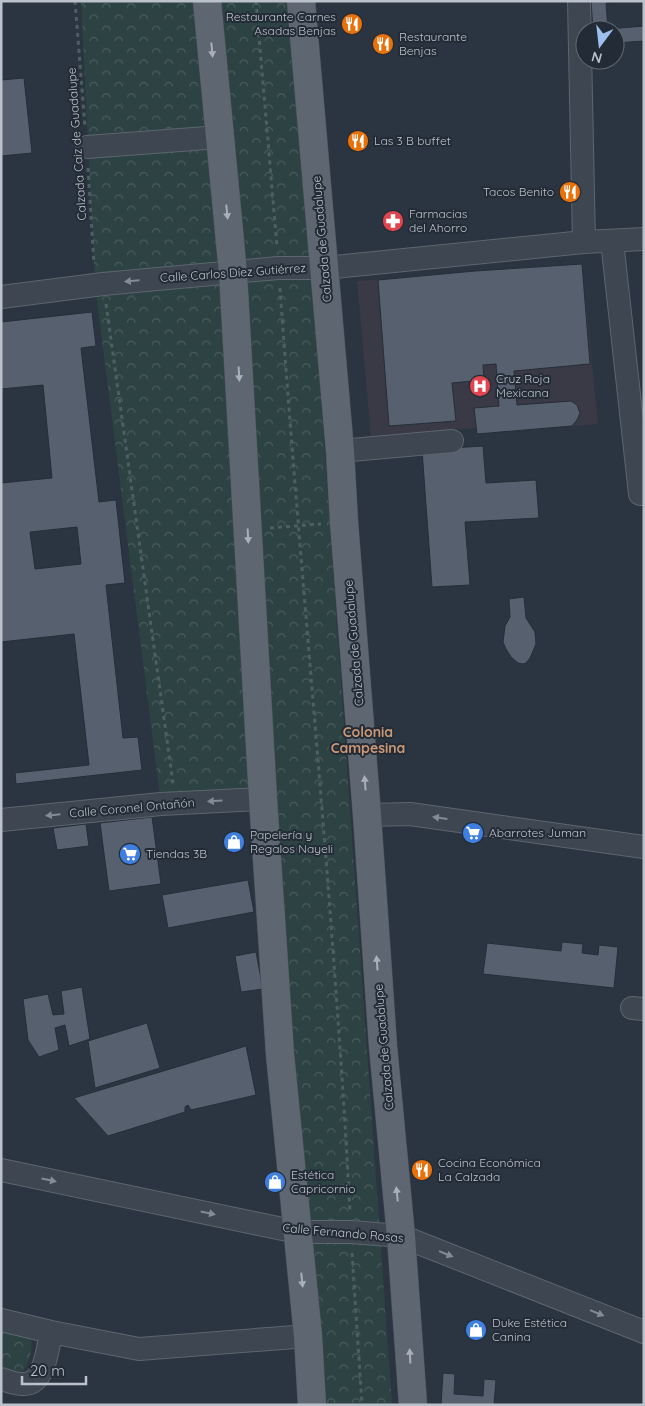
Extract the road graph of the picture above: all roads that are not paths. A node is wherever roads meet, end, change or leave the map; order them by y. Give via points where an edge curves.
1 (207, 1) edge
2 (301, 1) edge
3 (579, 1) edge
4 (220, 137) junction
5 (87, 147) road end
6 (644, 239) edge
7 (612, 241) junction
8 (584, 242) junction
9 (324, 268) junction
10 (233, 273) junction
11 (1, 297) edge
12 (452, 441) dead end
13 (340, 451) junction
14 (640, 494) dead end
15 (263, 799) junction
16 (367, 815) junction
17 (1, 820) edge
18 (644, 847) edge
19 (1, 1170) edge
20 (297, 1232) junction
21 (401, 1236) junction
22 (1, 1320) edge
23 (51, 1332) junction
24 (644, 1332) edge
25 (301, 1336) junction
26 (1, 1379) edge
27 (312, 1405) edge
28 (413, 1405) edge

1 -> 4 main road
2 - 9 main road, Calzada de Guadalupe
3 - 8 street
4 - 5 street
4 -> 10 main road
6 - 7 street, Calle Carlos Díez Gutiérrez
7 - 8 street, Calle Carlos Díez Gutiérrez
7 - 14 street
8 - 9 street, Calle Carlos Díez Gutiérrez
9 - 10 street, Calle Carlos Díez Gutiérrez via 278,268
9 - 13 main road, Calzada de Guadalupe
10 -> 11 street, Calle Carlos Díez Gutiérrez via 99,284
10 -> 15 main road
12 - 13 street
16 -> 13 main road, Calzada de Guadalupe
15 -> 17 street, Calle Coronel Ontañón via 176,803
15 - 20 main road via 280,1054
18 -> 16 street via 410,814
21 -> 16 main road, Calzada de Guadalupe via 383,1046
19 -> 20 street, Calle Fernando Rosas
20 - 21 street, Calle Fernando Rosas
20 -> 25 main road
21 -> 24 street, Calle Fernando Rosas
28 -> 21 main road, Calzada de Guadalupe
22 - 23 street
23 - 25 street via 139,1349
23 - 26 street via 42,1372 37,1379 26,1385
25 - 27 main road

